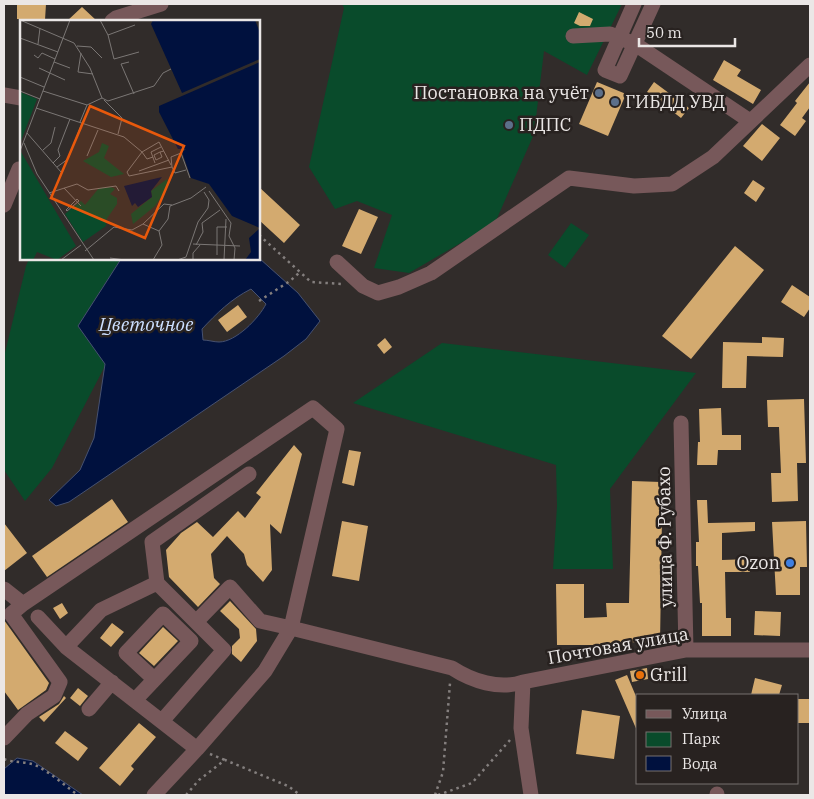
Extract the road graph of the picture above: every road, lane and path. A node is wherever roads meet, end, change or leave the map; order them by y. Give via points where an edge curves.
1 (161, 4) edge
2 (634, 4) edge
3 (653, 4) edge
4 (113, 20) edge
5 (573, 36) dead end
6 (619, 37) junction
7 (635, 44) junction
8 (810, 65) edge
9 (4, 96) edge
10 (20, 98) edge
11 (750, 121) junction
12 (20, 169) edge
13 (4, 205) edge
14 (260, 236) edge
15 (337, 262) dead end
16 (300, 272) junction
17 (363, 286) junction
18 (258, 301) dead end
19 (681, 423) dead end
20 (248, 474) dead end
21 (157, 583) junction
22 (4, 589) edge
23 (23, 604) junction
24 (38, 617) dead end
25 (197, 621) junction
26 (291, 628) junction
27 (66, 647) junction
28 (686, 650) junction
29 (810, 650) edge
30 (452, 668) junction
31 (154, 680) dead end
32 (112, 682) junction
33 (523, 682) junction
34 (135, 700) junction
35 (89, 709) dead end
36 (162, 721) junction
37 (521, 728) junction
38 (4, 738) edge
39 (197, 749) junction
40 (4, 758) edge
41 (78, 795) edge
42 (154, 795) edge
43 (186, 795) edge
44 (300, 795) edge
45 (436, 795) edge
46 (531, 795) edge

1 - 4 street
2 - 6 street
3 - 7 street
5 - 6 street via 610,34
6 - 7 street
6 - 7 street via 605,70 620,76
7 - 11 street
8 - 11 street
9 - 10 street
11 - 17 street via 713,157 672,184 634,186 569,178 431,273 378,292
12 - 13 street
14 - 16 path
15 - 17 street
16 - 17 path via 311,282
16 - 18 path
19 - 28 street, улица Ф. Рубахо
20 - 21 street via 152,542
21 - 25 street
21 - 27 street via 101,610
22 - 23 street
23 - 26 street via 313,408 337,429
23 - 38 street via 11,614 60,682 54,696 28,714
24 - 27 street
25 - 26 street, Почтовая улица via 230,586 260,620
25 - 36 street via 224,650
26 - 30 street, Почтовая улица
26 - 39 street via 265,671
27 - 32 street
28 - 29 street, Почтовая улица
28 - 33 street, Почтовая улица
30 - 33 street, Почтовая улица via 467,678 498,685 511,686
30 - 45 path via 442,772
31 - 34 street
32 - 34 street
32 - 35 street
33 - 37 street
34 - 36 street
36 - 39 street
37 - 45 path via 472,782
37 - 46 street
39 - 42 street
40 - 41 path via 37,766
43 - 44 path via 225,760 288,786

